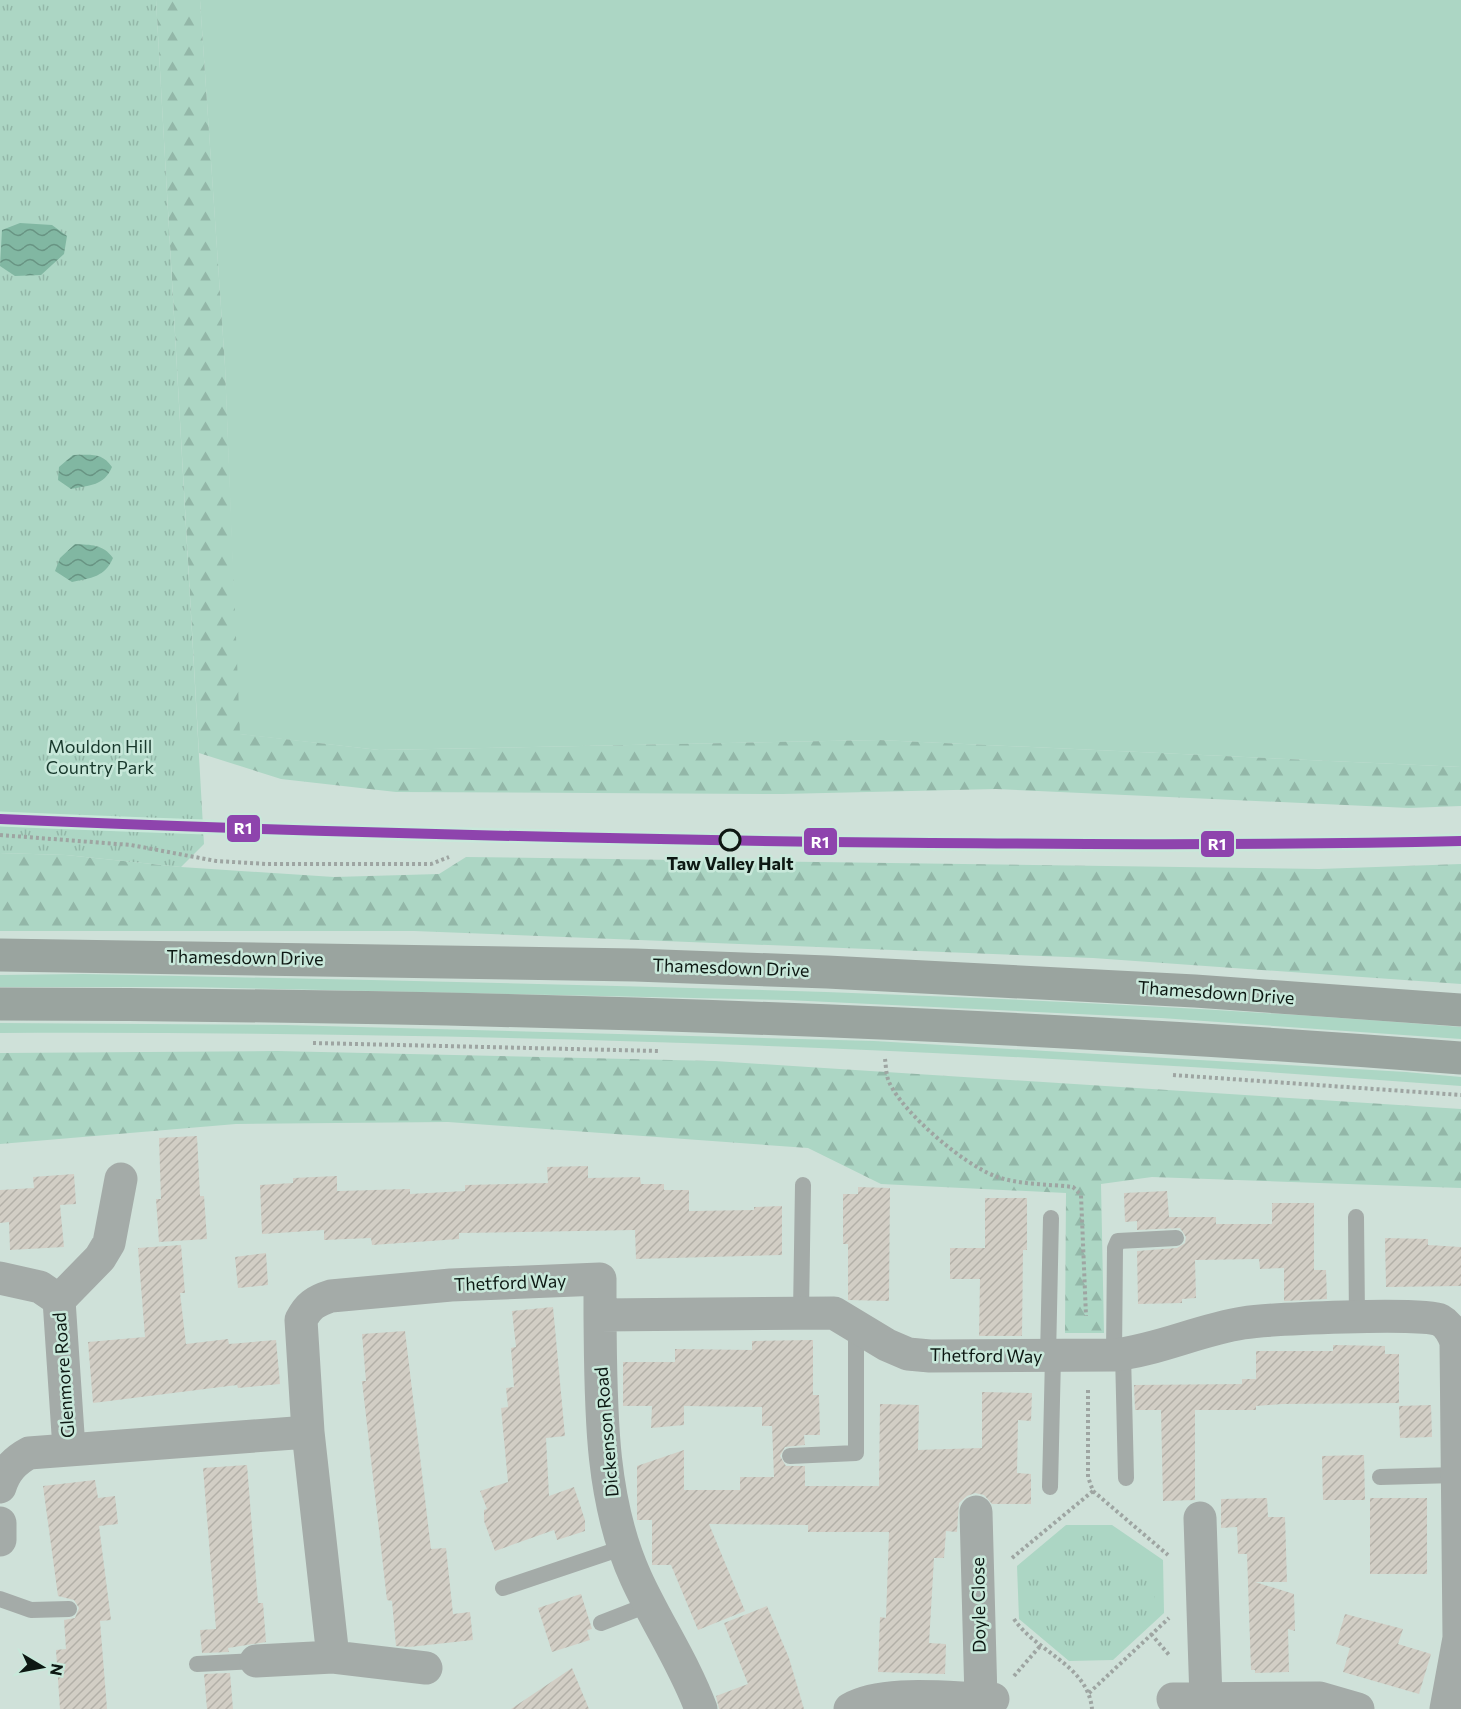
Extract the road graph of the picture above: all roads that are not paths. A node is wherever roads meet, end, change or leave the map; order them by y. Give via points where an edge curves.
1 (0, 955) edge
2 (0, 1004) edge
3 (1461, 1010) edge
4 (1461, 1058) edge
5 (121, 1179) dead end
6 (803, 1185) dead end
7 (1356, 1217) dead end
8 (1051, 1218) dead end
9 (1176, 1238) dead end
10 (0, 1278) edge
11 (59, 1300) junction
12 (801, 1313) junction
13 (600, 1315) junction
14 (1357, 1318) junction
15 (856, 1324) junction
16 (1118, 1355) junction
17 (1050, 1357) junction
18 (1458, 1381) edge
19 (308, 1432) junction
20 (69, 1449) junction
21 (790, 1456) dead end
22 (1457, 1475) junction
23 (1380, 1477) dead end
24 (1126, 1478) dead end
25 (1, 1483) edge
26 (1050, 1487) dead end
27 (976, 1512) dead end
28 (1200, 1518) dead end
29 (0, 1523) edge
30 (0, 1540) edge
31 (625, 1547) junction
32 (503, 1588) dead end
33 (0, 1599) edge
34 (650, 1604) junction
35 (69, 1609) dead end
36 (601, 1623) dead end
37 (333, 1656) junction
38 (256, 1661) joint
39 (197, 1664) dead end
40 (426, 1668) dead end
41 (1206, 1698) junction
42 (1173, 1699) dead end
43 (701, 1709) edge
44 (850, 1709) edge
45 (1358, 1709) edge
46 (1446, 1709) edge

1 - 3 main road, Thamesdown Drive via 839,972
2 - 4 main road via 787,1018 1023,1029
5 - 11 street, Glenmore Road via 109,1243 100,1258
6 - 12 lane
7 - 14 lane
8 - 17 lane
9 - 16 lane via 1118,1241
10 - 11 street, Glenmore Road via 40,1287
11 - 20 street, Glenmore Road
12 - 13 street, Thetford Way
12 - 15 street, Thetford Way via 834,1313
13 - 19 street, Thetford Way via 600,1279 451,1285 317,1300 306,1308 300,1331
13 - 31 street, Dickenson Road via 601,1404 609,1484
14 - 16 street, Thetford Way via 1244,1323
14 - 18 street, Thetford Way via 1440,1320 1453,1332 1456,1342
15 - 17 street, Thetford Way via 908,1354
15 - 21 lane via 856,1453
16 - 17 street, Thetford Way
16 - 24 lane
17 - 26 lane
18 - 22 street, Thetford Way
19 - 20 street
19 - 37 street, Thetford Way
20 - 25 street via 17,1459
22 - 23 lane
22 - 46 street, Thetford Way via 1459,1638
27 - 44 street, Doyle Close via 987,1699 889,1699 864,1702
28 - 41 street
29 - 30 street
31 - 32 lane
31 - 34 street, Dickenson Road
33 - 35 lane via 31,1610
34 - 36 lane
34 - 43 street, Dickenson Road via 692,1683
37 - 38 street
37 - 40 street
38 - 39 lane
41 - 42 street
41 - 45 street via 1320,1698

